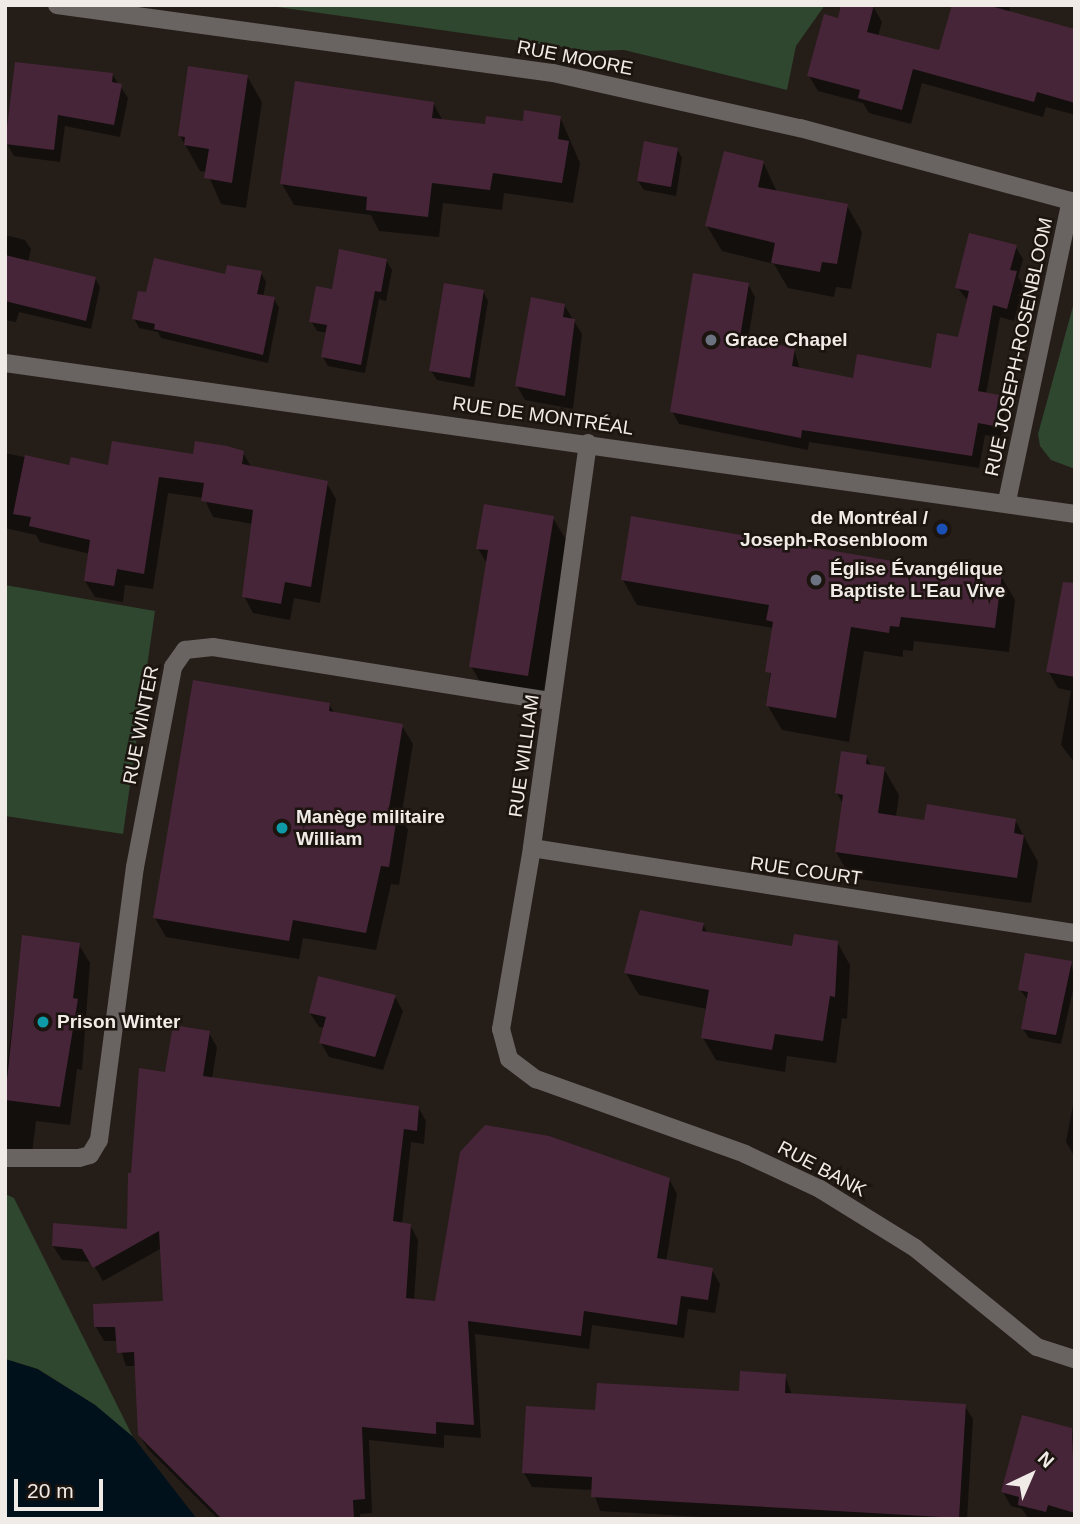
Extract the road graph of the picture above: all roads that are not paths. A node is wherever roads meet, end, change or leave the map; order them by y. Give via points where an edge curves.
1 (57, 5) edge
2 (1073, 202) edge
3 (5, 363) edge
4 (588, 443) junction
5 (1007, 501) junction
6 (1075, 514) edge
7 (552, 701) junction
8 (532, 848) junction
9 (1075, 933) edge
10 (520, 1069) joint
11 (5, 1158) edge
12 (1075, 1359) edge

1 - 2 street, RUE MOORE via 553,73 800,128
2 - 5 street, RUE JOSEPH-ROSENBLOOM
3 - 4 street, RUE DE MONTRÉAL
4 - 5 street, RUE DE MONTRÉAL
4 - 7 street, RUE WILLIAM
5 - 6 street, RUE DE MONTRÉAL
7 - 8 street, RUE WILLIAM
7 - 11 street, RUE WINTER via 200,645 177,656 135,867 99,1140 90,1155 79,1158
8 - 9 street, RUE COURT
8 - 10 street, RUE WILLIAM via 501,1029 503,1045
10 - 12 street, RUE BANK via 745,1154 810,1184 915,1248 1037,1347

